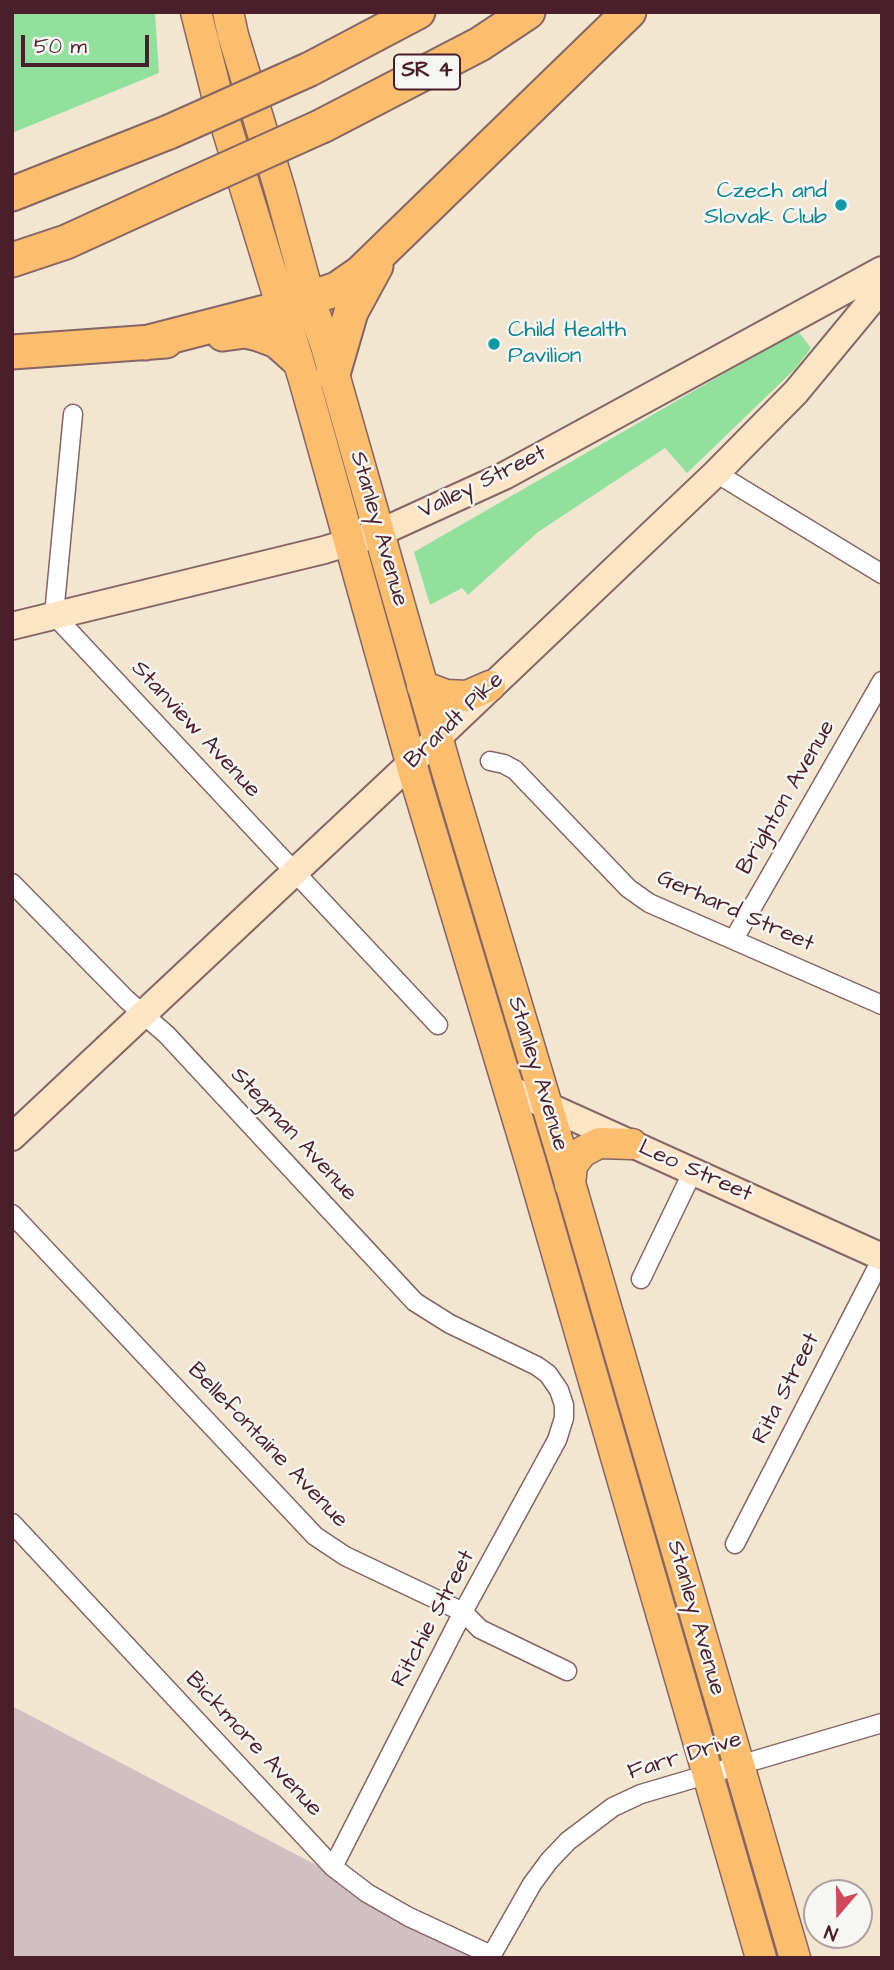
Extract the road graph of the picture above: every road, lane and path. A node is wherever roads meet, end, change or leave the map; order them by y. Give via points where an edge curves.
1 (196, 12) edge
2 (228, 12) edge
3 (418, 12) edge
4 (528, 12) edge
5 (629, 12) edge
6 (78, 169) junction
7 (12, 175) edge
8 (12, 194) edge
9 (412, 222) junction
10 (12, 260) edge
11 (882, 270) edge
12 (882, 288) edge
13 (295, 304) junction
14 (796, 317) junction
15 (145, 343) junction
16 (12, 352) edge
17 (828, 354) junction
18 (296, 358) junction
19 (333, 374) junction
20 (73, 414) dead end
21 (716, 473) junction
22 (379, 533) junction
23 (349, 543) junction
24 (882, 574) edge
25 (54, 615) junction
26 (12, 626) edge
27 (882, 681) edge
28 (422, 685) junction
29 (490, 686) junction
30 (437, 738) junction
31 (490, 761) dead end
32 (411, 763) junction
33 (295, 872) junction
34 (12, 883) edge
35 (734, 939) junction
36 (882, 1005) edge
37 (144, 1016) junction
38 (438, 1025) dead end
39 (508, 1088) junction
40 (547, 1105) junction
41 (12, 1137) edge
42 (632, 1144) junction
43 (693, 1171) junction
44 (570, 1185) junction
45 (12, 1214) edge
46 (882, 1257) edge
47 (641, 1279) dead end
48 (559, 1390) joint
49 (12, 1523) edge
50 (735, 1544) dead end
51 (463, 1612) junction
52 (567, 1671) dead end
53 (882, 1723) edge
54 (738, 1765) junction
55 (708, 1774) junction
56 (333, 1867) junction
57 (491, 1956) edge
58 (761, 1958) edge
59 (794, 1958) edge

1 - 13 main road, Stanley Avenue via 249,201
2 - 13 main road, Stanley Avenue via 280,190
3 - 6 highway, SR 4, bridge via 310,69
4 - 10 highway, SR 4, bridge via 480,44 322,125 66,242
5 - 9 highway
6 - 7 highway
6 - 8 highway, SR 4
9 - 13 highway via 337,289
9 - 19 highway via 362,290
11 - 14 street, Valley Street
12 - 17 street, Brandt Pike
13 - 15 highway
13 - 18 main road, Stanley Avenue
13 - 19 main road, Stanley Avenue
14 - 17 street via 822,335
14 - 22 street, Valley Street via 504,476
15 - 16 highway
15 - 18 highway via 245,331 277,341
17 - 21 street, Brandt Pike
18 - 23 main road, Stanley Avenue
19 - 22 main road, Stanley Avenue
20 - 25 street
21 - 24 street
21 - 29 street, Brandt Pike
22 - 23 street, Valley Street
22 - 28 main road, Stanley Avenue
23 - 25 street, Valley Street
23 - 32 main road, Stanley Avenue
25 - 26 street, Valley Street
25 - 33 street, Stanview Avenue
27 - 35 street, Brighton Avenue
28 - 29 main road via 446,695 467,696
28 - 30 main road, Stanley Avenue
29 - 30 street, Brandt Pike
30 - 32 street, Brandt Pike
30 - 40 main road, Stanley Avenue
31 - 35 street, Gerhard Street via 515,771 628,888 649,903
32 - 33 street, Brandt Pike
32 - 39 main road, Stanley Avenue
33 - 37 street, Brandt Pike
33 - 38 street, Stanview Avenue
34 - 37 street, Stegman Avenue
35 - 36 street, Gerhard Street
37 - 41 street, Brandt Pike
37 - 48 street, Stegman Avenue via 167,1035 415,1302 537,1366
39 - 40 street, Leo Street
39 - 55 main road, Stanley Avenue
40 - 42 street, Leo Street
40 - 44 main road, Stanley Avenue
42 - 43 street, Leo Street
42 - 44 main road via 600,1143 582,1152 572,1164
43 - 46 street, Leo Street
43 - 47 street
44 - 54 main road, Stanley Avenue
45 - 51 street, Bellefontaine Avenue via 316,1536 345,1556
46 - 50 street, Rita Street
48 - 51 street, Ritchie Street via 564,1418 557,1440
49 - 56 street, Bickmore Avenue
51 - 52 street, Bellefontaine Avenue via 480,1629
51 - 56 street, Ritchie Street
53 - 54 street, Farr Drive
54 - 55 street, Farr Drive
54 - 59 main road, Stanley Avenue
55 - 57 street, Farr Drive via 641,1794 590,1822 538,1876
55 - 58 main road, Stanley Avenue
56 - 57 street, Bickmore Avenue via 366,1893

